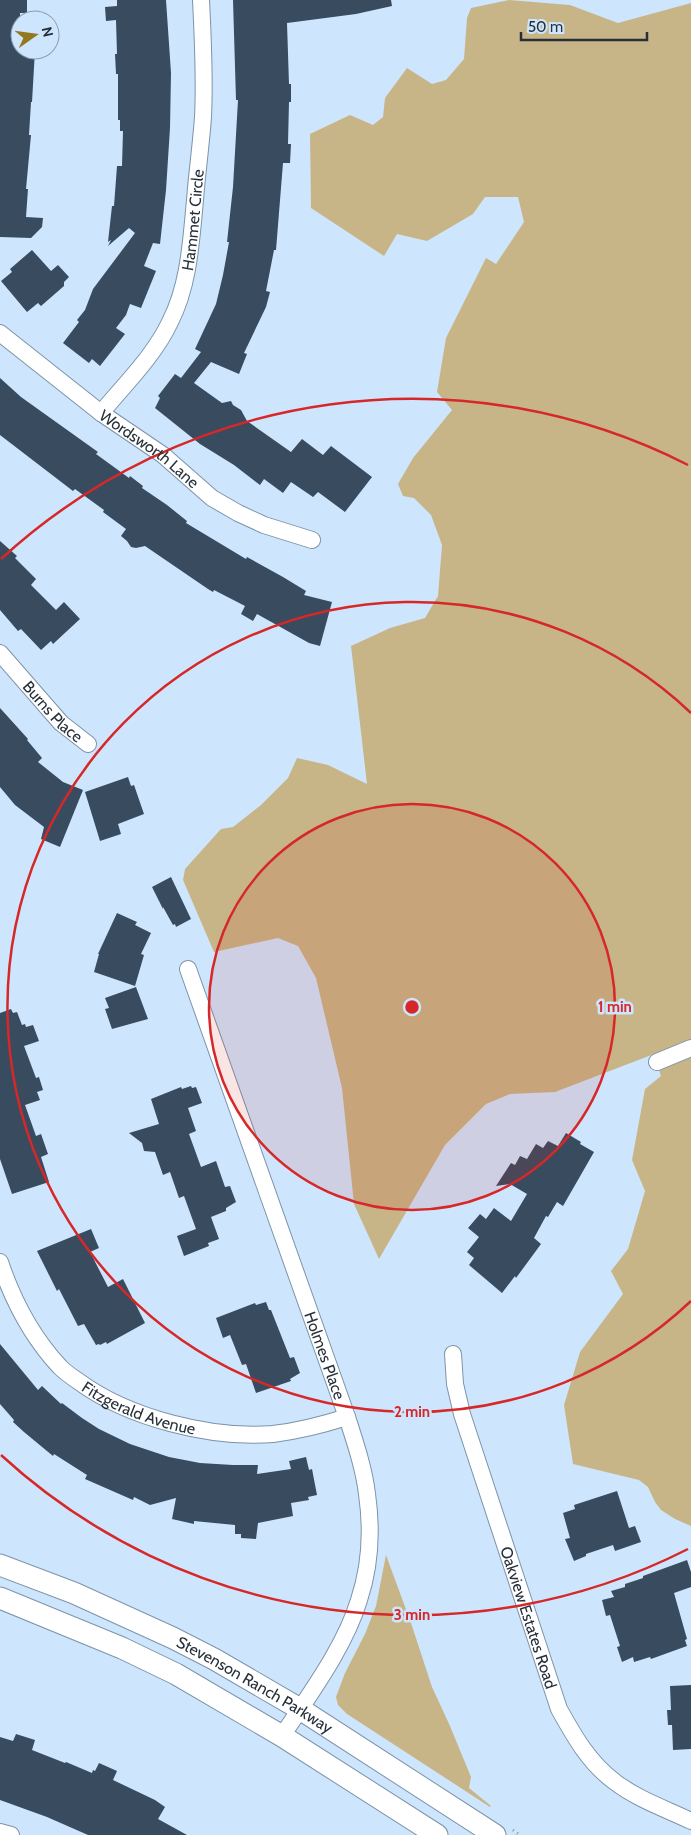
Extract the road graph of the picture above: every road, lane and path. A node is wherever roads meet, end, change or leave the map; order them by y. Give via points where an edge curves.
1 (201, 0) edge
2 (0, 333) edge
3 (102, 413) junction
4 (312, 540) dead end
5 (0, 653) edge
6 (88, 744) dead end
7 (188, 969) dead end
8 (691, 1048) edge
9 (657, 1062) dead end
10 (0, 1262) edge
11 (453, 1354) dead end
12 (347, 1417) junction
13 (0, 1565) edge
14 (0, 1598) edge
15 (300, 1709) junction
16 (282, 1736) junction
17 (691, 1821) edge
18 (0, 1832) edge
19 (11, 1835) edge
20 (437, 1835) edge
21 (496, 1835) edge

1 - 3 street, Hammet Circle via 202,118 188,258 181,295 170,323 154,348
2 - 3 street, Wordsworth Lane
3 - 4 street, Wordsworth Lane via 163,455 212,498 264,525
5 - 6 street, Burns Place via 61,723
7 - 12 street, Holmes Place
8 - 9 street
10 - 12 street, Fitzgerald Avenue via 17,1306 37,1340 61,1369 90,1390 126,1408 160,1421 236,1434 271,1434 313,1428
11 - 17 street, Oakview Estates Road via 462,1414 559,1709 588,1757 615,1782
12 - 15 street, Holmes Place via 367,1493 369,1545 366,1571 348,1627
13 - 15 main road, Stevenson Ranch Parkway via 74,1593 173,1638
14 - 16 main road, Stevenson Ranch Parkway via 176,1674
15 - 16 street, Holmes Place
15 - 21 main road, Stevenson Ranch Parkway
16 - 20 main road, Stevenson Ranch Parkway
18 - 19 street

